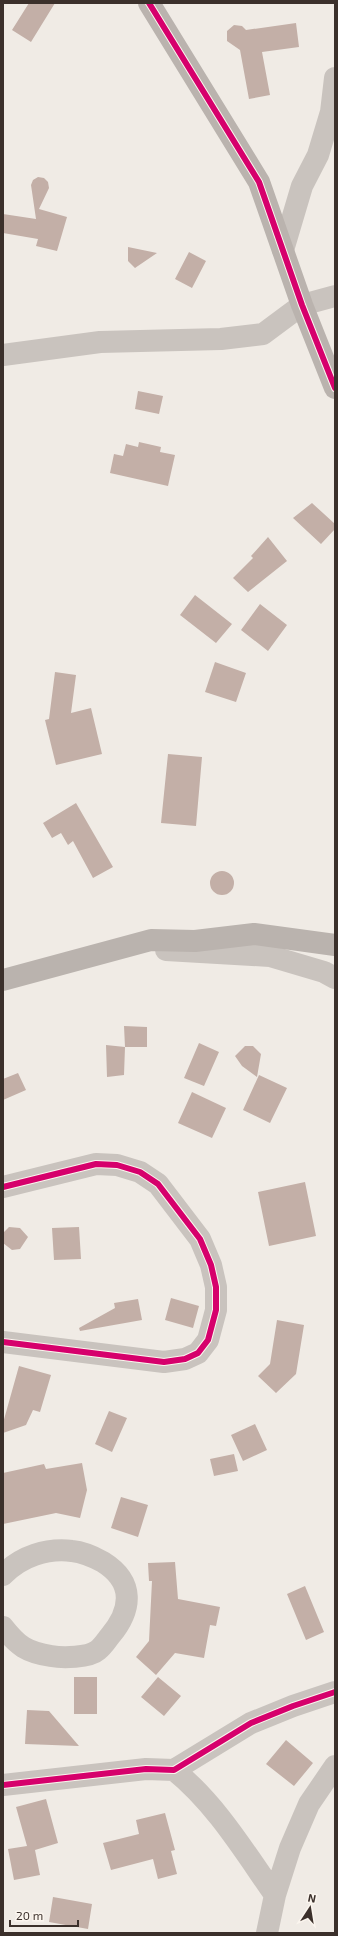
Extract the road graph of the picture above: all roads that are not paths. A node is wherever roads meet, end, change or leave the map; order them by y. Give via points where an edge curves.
1 (149, 3) edge
2 (335, 78) edge
3 (284, 250) junction
4 (335, 296) edge
5 (302, 304) junction
6 (3, 355) edge
7 (335, 388) edge
8 (131, 945) junction
9 (335, 945) edge
10 (335, 978) edge
11 (3, 980) edge
12 (3, 1186) edge
13 (3, 1342) edge
14 (3, 1575) edge
15 (3, 1627) edge
16 (335, 1692) edge
17 (335, 1766) edge
18 (174, 1770) junction
19 (3, 1785) edge
20 (275, 1895) junction
21 (269, 1933) edge

1 - 3 street via 259,182
2 - 3 street via 331,112 318,154 302,186
3 - 5 street
4 - 5 street
5 - 6 street via 262,334 100,342
5 - 7 street
8 - 9 street via 151,940 195,941 254,934
8 - 10 street via 175,951 270,956 324,972
8 - 11 street
12 - 13 street via 96,1164 117,1165 140,1172 158,1184 200,1239 211,1265 216,1287 216,1310 208,1340 198,1353 185,1359 164,1362
14 - 15 street via 30,1556 56,1549 77,1551 113,1568 123,1580 127,1594 127,1609 120,1624 97,1651 79,1656 58,1657 32,1653 15,1643
16 - 18 street via 251,1723
17 - 20 street via 309,1804 290,1848
18 - 19 street via 146,1769
18 - 20 street via 194,1786 212,1806
20 - 21 street

